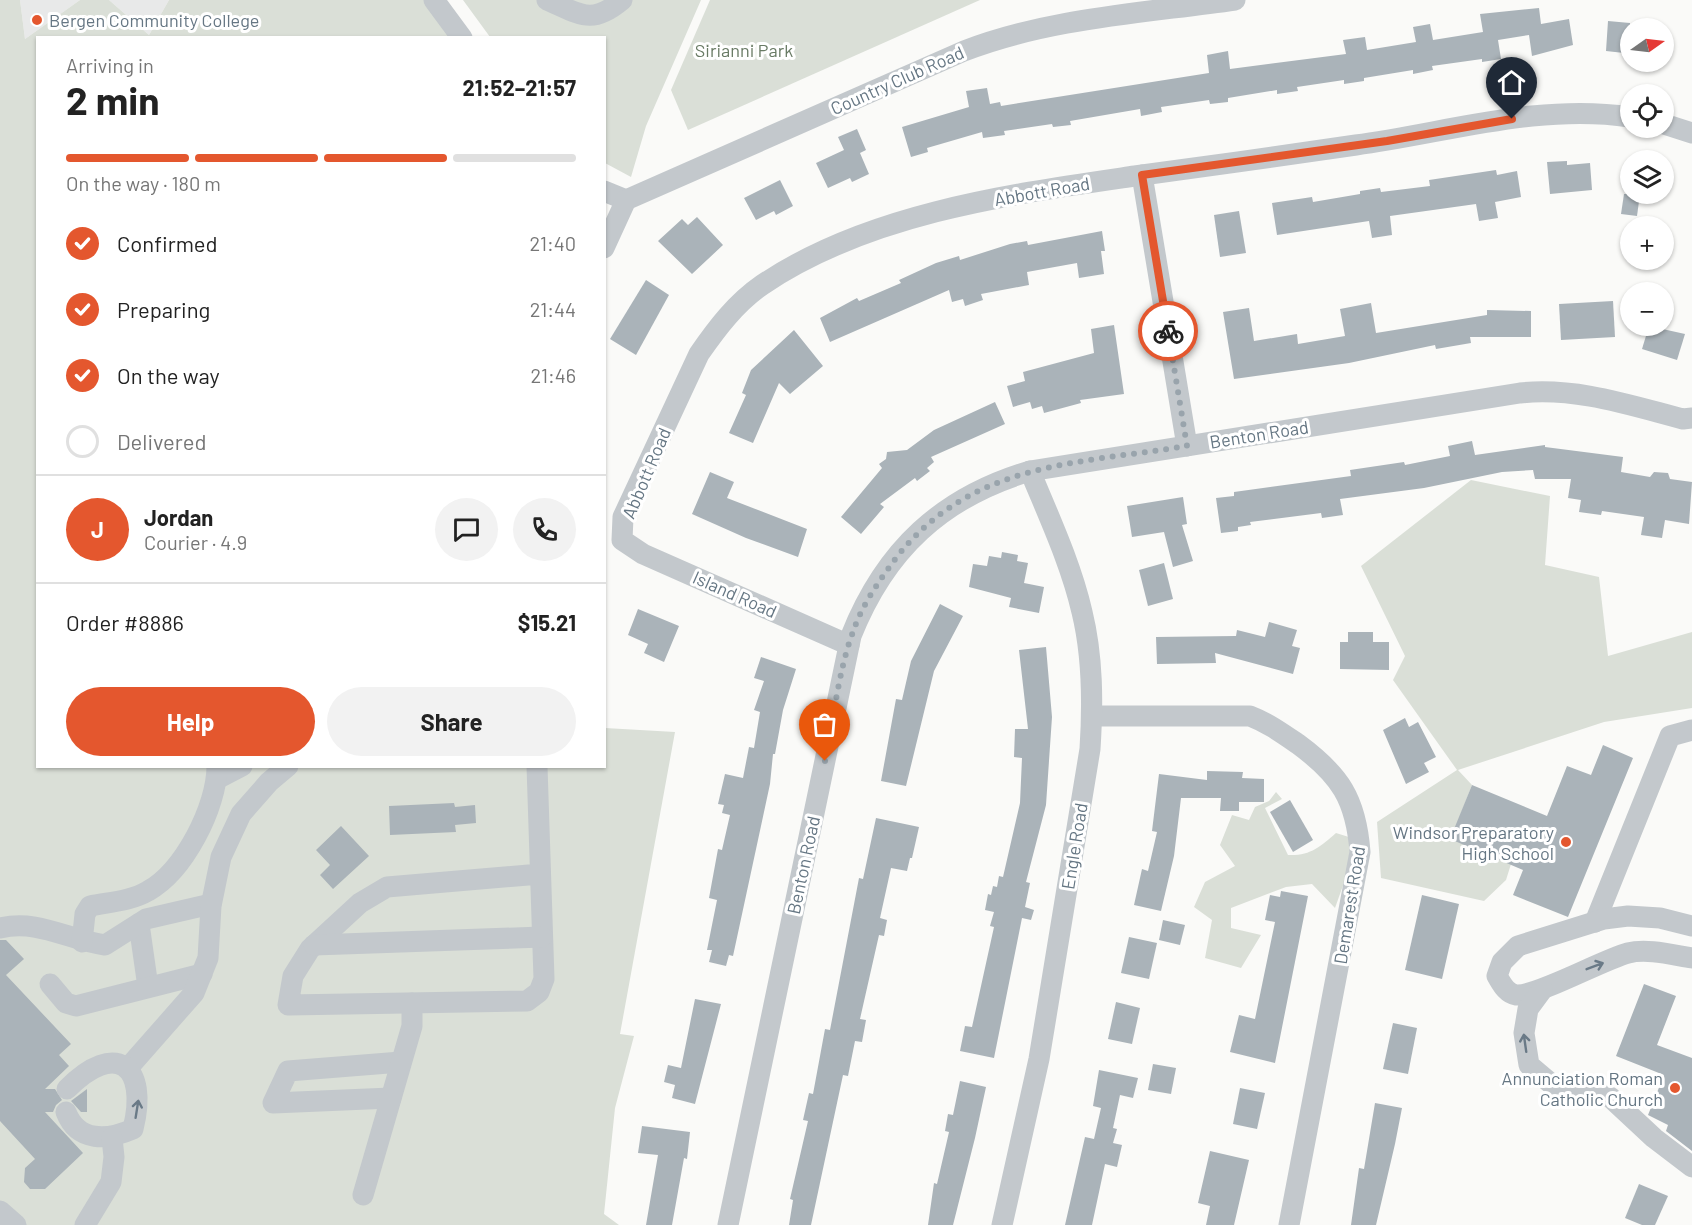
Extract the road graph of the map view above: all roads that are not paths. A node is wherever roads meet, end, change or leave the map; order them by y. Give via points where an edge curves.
1 (434, 0) edge
2 (547, 0) edge
3 (622, 0) edge
4 (1235, 0) edge
5 (461, 36) edge
6 (1620, 116) edge
7 (1674, 127) edge
8 (1692, 132) edge
9 (1142, 175) junction
10 (606, 193) edge
11 (626, 200) junction
12 (606, 244) edge
13 (1692, 418) edge
14 (1187, 446) junction
15 (1030, 471) junction
16 (622, 540) joint
17 (849, 645) junction
18 (1092, 716) junction
19 (1692, 730) edge
20 (235, 768) edge
21 (286, 768) edge
22 (537, 768) edge
23 (217, 773) edge
24 (540, 874) junction
25 (141, 895) junction
26 (211, 904) junction
27 (142, 922) junction
28 (1595, 922) junction
29 (1692, 926) edge
30 (0, 928) edge
31 (542, 937) junction
32 (82, 942) junction
33 (314, 945) junction
34 (1692, 958) edge
35 (202, 974) junction
36 (50, 984) dead end
37 (148, 987) junction
38 (1542, 990) junction
39 (412, 1003) junction
40 (401, 1062) junction
41 (128, 1068) junction
42 (67, 1089) dead end
43 (391, 1098) junction
44 (66, 1112) dead end
45 (112, 1138) junction
46 (1692, 1167) edge
47 (363, 1195) dead end
48 (0, 1211) edge
49 (16, 1225) edge
50 (85, 1225) edge
51 (729, 1225) edge
52 (1002, 1225) edge
53 (1289, 1225) edge

1 - 5 street
2 - 3 street via 586,17 607,13
4 - 11 street, Country Club Road via 1032,29 996,38
6 - 9 street, Abbott Road via 1570,112 1533,116
7 - 8 street
9 - 14 street
9 - 16 street, Abbott Road via 1011,194 890,226 813,258 762,285 714,331 699,354 623,517
10 - 11 street
11 - 12 street
13 - 14 street, Benton Road via 1575,392 1548,390
14 - 15 street, Benton Road
15 - 17 street, Benton Road via 965,496 910,540 860,614
15 - 18 street, Engle Road via 1083,613 1090,653
16 - 17 street, Island Road via 643,554
17 - 51 street, Benton Road
18 - 52 street, Engle Road via 1090,749 1039,1059
18 - 53 street, Demarest Road via 1250,716 1269,724 1323,762 1351,803 1358,826 1358,863
19 - 28 street via 1670,736
20 - 23 street
21 - 26 street via 241,813 221,857
22 - 24 street
23 - 25 street via 211,808 177,866 163,882
24 - 31 street
24 - 33 street via 387,887 360,903
25 - 27 street
25 - 32 street via 90,906 85,914
26 - 27 street
26 - 35 street via 208,958
27 - 32 street via 105,945
27 - 37 street
28 - 29 street via 1628,916
28 - 38 street via 1518,946 1503,962 1497,976 1505,989 1516,995
30 - 32 street via 33,926
31 - 33 street
31 - 39 street via 544,979 539,992 527,1001
33 - 39 street via 293,976 288,1005
38 -> 34 street via 1630,952
35 - 37 street
35 - 41 street via 194,993
36 - 37 street via 66,1003 76,1006
46 -> 38 street via 1610,1097 1567,1094 1529,1065 1524,1033 1528,1009
39 - 40 street via 412,1026
40 - 43 street
40 - 43 street via 288,1071 273,1103
41 - 42 street via 120,1062 100,1064
45 -> 41 street via 133,1129 138,1111 139,1094
43 - 47 street
44 - 45 street via 70,1123 87,1134
45 - 50 street via 111,1182
48 - 49 street

